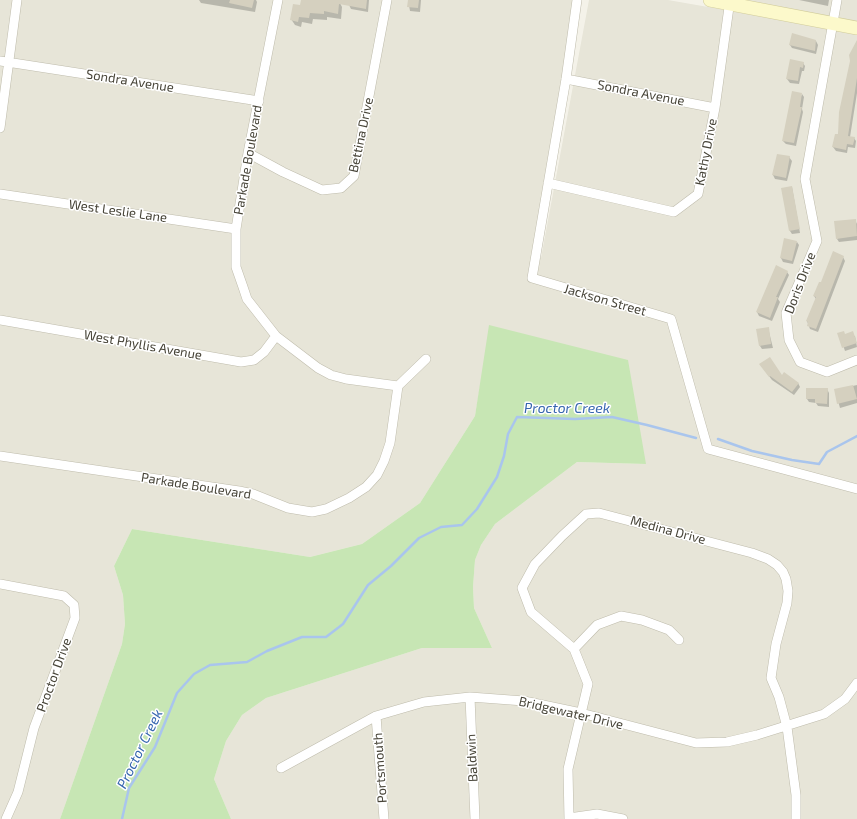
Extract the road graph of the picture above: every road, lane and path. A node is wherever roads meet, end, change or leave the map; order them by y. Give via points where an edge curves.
1 (18, 0) edge
2 (278, 0) edge
3 (387, 0) edge
4 (577, 0) edge
5 (710, 0) edge
6 (837, 0) edge
7 (729, 2) edge
8 (832, 23) junction
9 (857, 28) edge
10 (5, 62) edge
11 (566, 79) junction
12 (259, 100) junction
13 (715, 108) junction
14 (0, 128) edge
15 (248, 153) junction
16 (548, 183) junction
17 (0, 194) edge
18 (236, 229) junction
19 (0, 320) edge
20 (276, 336) junction
21 (426, 359) dead end
22 (857, 360) edge
23 (398, 386) junction
24 (0, 456) edge
25 (857, 489) edge
26 (0, 584) edge
27 (679, 640) dead end
28 (574, 649) junction
29 (857, 683) edge
30 (470, 697) junction
31 (581, 713) junction
32 (376, 716) junction
33 (787, 727) junction
34 (281, 768) dead end
35 (569, 818) edge
36 (6, 819) edge
37 (384, 819) edge
38 (475, 819) edge
39 (623, 819) edge
40 (796, 819) edge

1 - 10 street
2 - 12 street, Parkade Boulevard
3 - 15 street, Bettina Drive via 354,176 341,188 322,190
4 - 11 street, Jackson Street
5 - 7 street
6 - 8 street, Doris Drive
7 - 8 street
7 - 13 street, Kathy Drive
8 - 9 street
8 - 22 street, Doris Drive via 805,179 816,241 786,313 788,340 800,362 827,372
10 - 12 street, Sondra Avenue
10 - 14 street
11 - 13 street, Sondra Avenue
11 - 16 street, Jackson Street
12 - 15 street, Parkade Boulevard
13 - 16 street, Kathy Drive via 698,194 674,212
15 - 18 street, Parkade Boulevard
16 - 25 street, Jackson Street via 532,278 671,319 708,449
17 - 18 street, West Leslie Lane
18 - 20 street, Parkade Boulevard via 236,267 247,299
19 - 20 street, West Phyllis Avenue via 241,362 254,360
20 - 23 street, Parkade Boulevard via 331,375
21 - 23 street
23 - 24 street, Parkade Boulevard via 390,443 377,475 366,487 349,498 326,509 312,512 288,508 239,491
26 - 36 street, Proctor Drive via 64,596 74,605 75,618 34,728 18,792
27 - 28 street via 669,630 642,620 621,616 597,625
28 - 31 street via 588,684
28 - 33 street, Medina Drive via 531,612 522,588 535,564 586,514 599,513 768,559 777,565 786,579 787,602 776,644 771,678
29 - 33 street, Bridgewater Drive via 845,700 824,714
30 - 31 street, Bridgewater Drive via 524,701
30 - 32 street, Bridgewater Drive via 424,702
30 - 38 street, Baldwin
31 - 33 street, Bridgewater Drive via 696,743 726,742
31 - 35 street via 568,769
32 - 34 street, Bridgewater Drive
32 - 37 street, Portsmouth
33 - 40 street, Medina Drive via 796,795
35 - 39 street via 597,814

